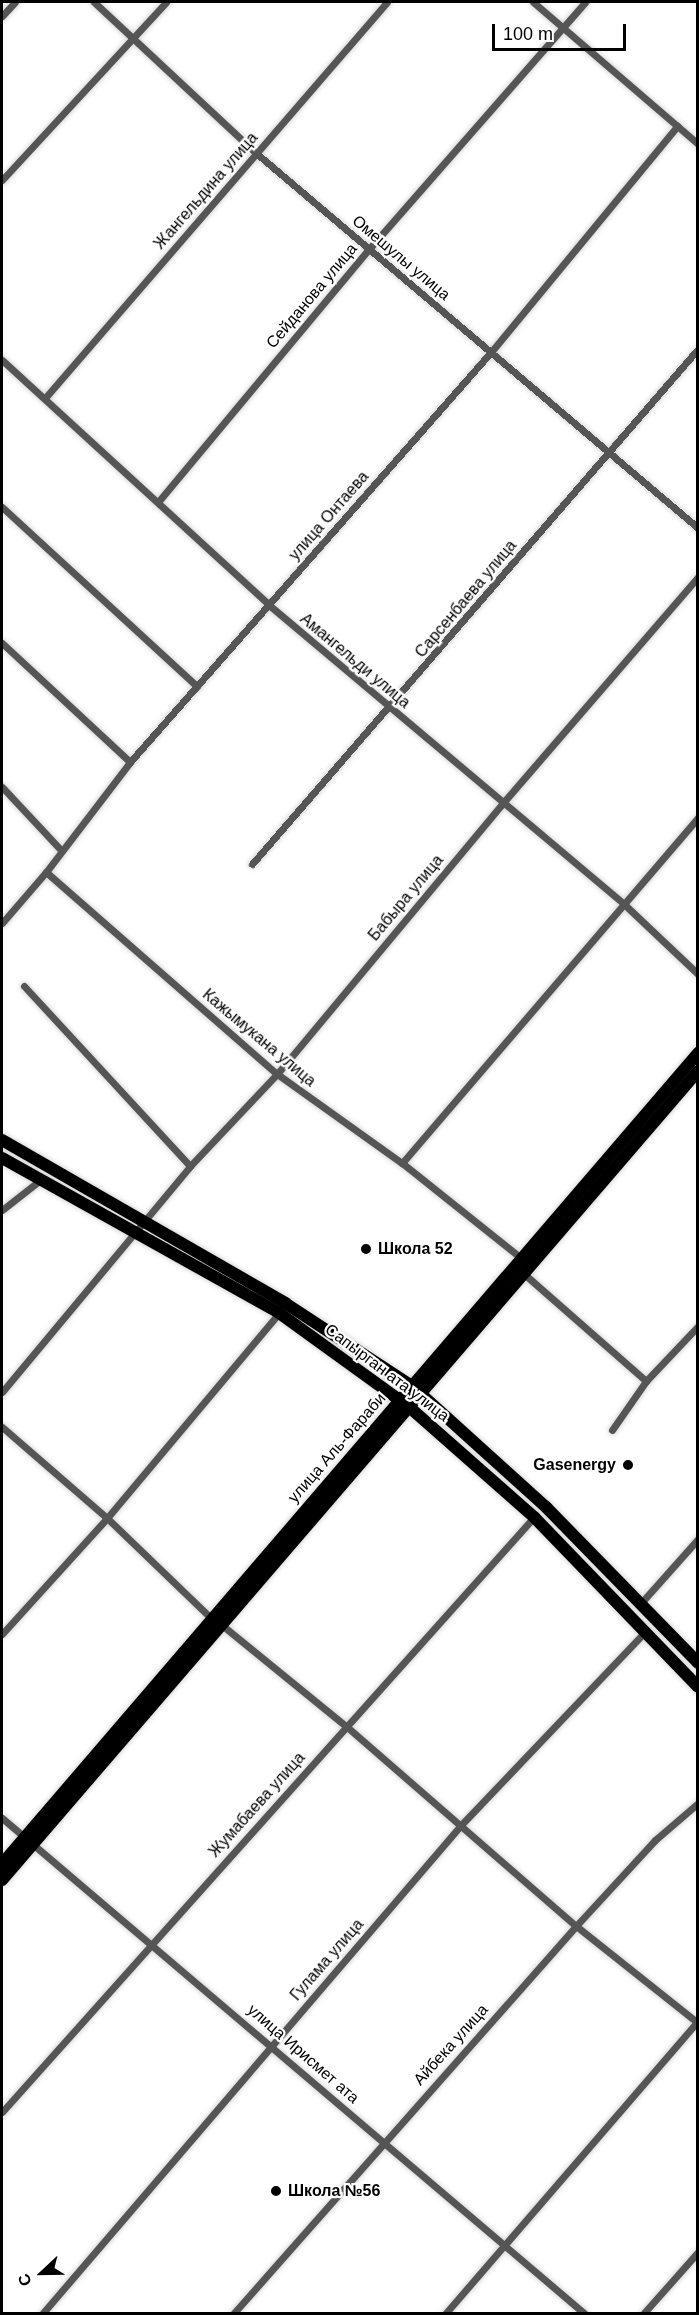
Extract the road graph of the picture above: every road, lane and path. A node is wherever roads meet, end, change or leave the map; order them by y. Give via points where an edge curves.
1 (15, 2) edge
2 (94, 2) edge
3 (166, 2) edge
4 (387, 2) edge
5 (533, 2) edge
6 (585, 2) edge
7 (2, 16) edge
8 (563, 27) junction
9 (133, 38) junction
10 (677, 126) junction
11 (698, 144) edge
12 (256, 153) junction
13 (2, 180) edge
14 (369, 249) junction
15 (698, 349) edge
16 (491, 352) junction
17 (2, 360) edge
18 (45, 398) junction
19 (608, 452) junction
20 (158, 502) junction
21 (2, 507) edge
22 (698, 528) edge
23 (698, 577) edge
24 (269, 605) junction
25 (2, 643) edge
26 (197, 686) junction
27 (390, 708) junction
28 (130, 762) junction
29 (2, 787) edge
30 (502, 804) junction
31 (698, 818) edge
32 (61, 850) junction
33 (252, 864) dead end
34 (46, 872) junction
35 (625, 905) junction
36 (2, 923) edge
37 (698, 974) edge
38 (24, 986) dead end
39 (698, 1053) edge
40 (698, 1071) edge
41 (277, 1074) junction
42 (2, 1140) edge
43 (2, 1158) edge
44 (402, 1163) junction
45 (190, 1166) junction
46 (39, 1181) junction
47 (2, 1210) edge
48 (145, 1223) junction
49 (135, 1235) junction
50 (520, 1266) junction
51 (279, 1313) junction
52 (698, 1326) edge
53 (646, 1381) junction
54 (416, 1390) junction
55 (2, 1392) edge
56 (404, 1403) junction
57 (2, 1426) edge
58 (612, 1430) dead end
59 (534, 1517) junction
60 (107, 1518) junction
61 (698, 1539) edge
62 (641, 1603) junction
63 (218, 1622) junction
64 (2, 1634) edge
65 (644, 1634) junction
66 (698, 1663) edge
67 (698, 1687) edge
68 (346, 1727) junction
69 (698, 1803) edge
70 (2, 1818) edge
71 (461, 1824) junction
72 (28, 1842) junction
73 (2, 1864) edge
74 (2, 1880) edge
75 (576, 1926) junction
76 (151, 1941) junction
77 (697, 2022) edge
78 (272, 2045) junction
79 (2, 2112) edge
80 (384, 2141) junction
81 (504, 2244) junction
82 (698, 2253) edge
83 (42, 2313) edge
84 (233, 2313) edge
85 (445, 2313) edge
86 (585, 2313) edge
87 (643, 2313) edge

1 - 7 street
2 - 9 street, Омешулы улица
3 - 9 street
4 - 12 street, Жангельдина улица
5 - 8 street
6 - 8 street, Сейданова улица
8 - 10 street
8 - 14 street, Сейданова улица
9 - 12 street, Омешулы улица
9 - 13 street
10 - 11 street
10 - 16 street, улица Онтаева
12 - 14 street, Омешулы улица
12 - 18 street, Жангельдина улица
14 - 16 street, Омешулы улица
14 - 20 street, Сейданова улица
15 - 19 street, Сарсенбаева улица
16 - 19 street, Омешулы улица
16 - 24 street, улица Онтаева
17 - 18 street, Амангельди улица
18 - 20 street, Амангельди улица
19 - 22 street, Омешулы улица
19 - 27 street, Сарсенбаева улица
20 - 24 street, Амангельди улица
21 - 26 street
23 - 30 street, Бабыра улица
24 - 26 street, улица Онтаева
24 - 27 street, Амангельди улица
25 - 28 street
26 - 28 street, улица Онтаева
27 - 30 street, Амангельди улица
27 - 33 street, Сарсенбаева улица
28 - 32 street, улица Онтаева
29 - 32 street
30 - 35 street, Амангельди улица
30 - 41 street, Бабыра улица
31 - 35 street
32 - 34 street, улица Онтаева
34 - 36 street, улица Онтаева
34 - 41 street, Кажымукана улица
35 - 37 street, Амангельди улица
35 - 44 street
38 - 45 street
39 - 50 main road, улица Аль-Фараби
40 - 50 main road, улица Аль-Фараби
41 - 44 street, Кажымукана улица
41 - 45 street, Бабыра улица
42 - 48 main road, Сапырган ата улица
43 - 46 main road, Сапырган ата улица
44 - 50 street, Кажымукана улица
45 - 48 street, Бабыра улица
46 - 47 street
46 - 49 main road, Сапырган ата улица
48 - 49 street, Бабыра улица
48 - 54 main road, Сапырган ата улица via 285,1303
49 - 51 main road, Сапырган ата улица
49 - 55 street, Бабыра улица
50 - 53 street, Кажымукана улица
50 - 54 main road, улица Аль-Фараби
51 - 56 main road, Сапырган ата улица
51 - 60 street
52 - 53 street
53 - 58 street
54 - 56 main road, улица Аль-Фараби
54 - 62 main road, Сапырган ата улица via 546,1507
56 - 59 main road, Сапырган ата улица
56 - 63 main road, улица Аль-Фараби
57 - 60 street
59 - 65 main road, Сапырган ата улица
59 - 68 street, Жумабаева улица
60 - 63 street
60 - 64 street
61 - 62 street
62 - 66 main road, Сапырган ата улица
63 - 68 street
63 - 72 main road, улица Аль-Фараби
65 - 67 main road, Сапырган ата улица
65 - 71 street, Гулама улица
68 - 71 street
68 - 76 street, Жумабаева улица
69 - 75 street, Айбека улица via 655,1840
70 - 72 street, улица Ирисмет ата
71 - 75 street
71 - 78 street, Гулама улица
72 - 73 main road, улица Аль-Фараби
72 - 74 main road, улица Аль-Фараби
72 - 76 street, улица Ирисмет ата
75 - 77 street
75 - 80 street, Айбека улица
76 - 78 street, улица Ирисмет ата
76 - 79 street, Жумабаева улица
77 - 81 street
78 - 80 street, улица Ирисмет ата
78 - 83 street, Гулама улица
80 - 81 street, улица Ирисмет ата
80 - 84 street, Айбека улица
81 - 85 street
81 - 86 street, улица Ирисмет ата
82 - 87 street

